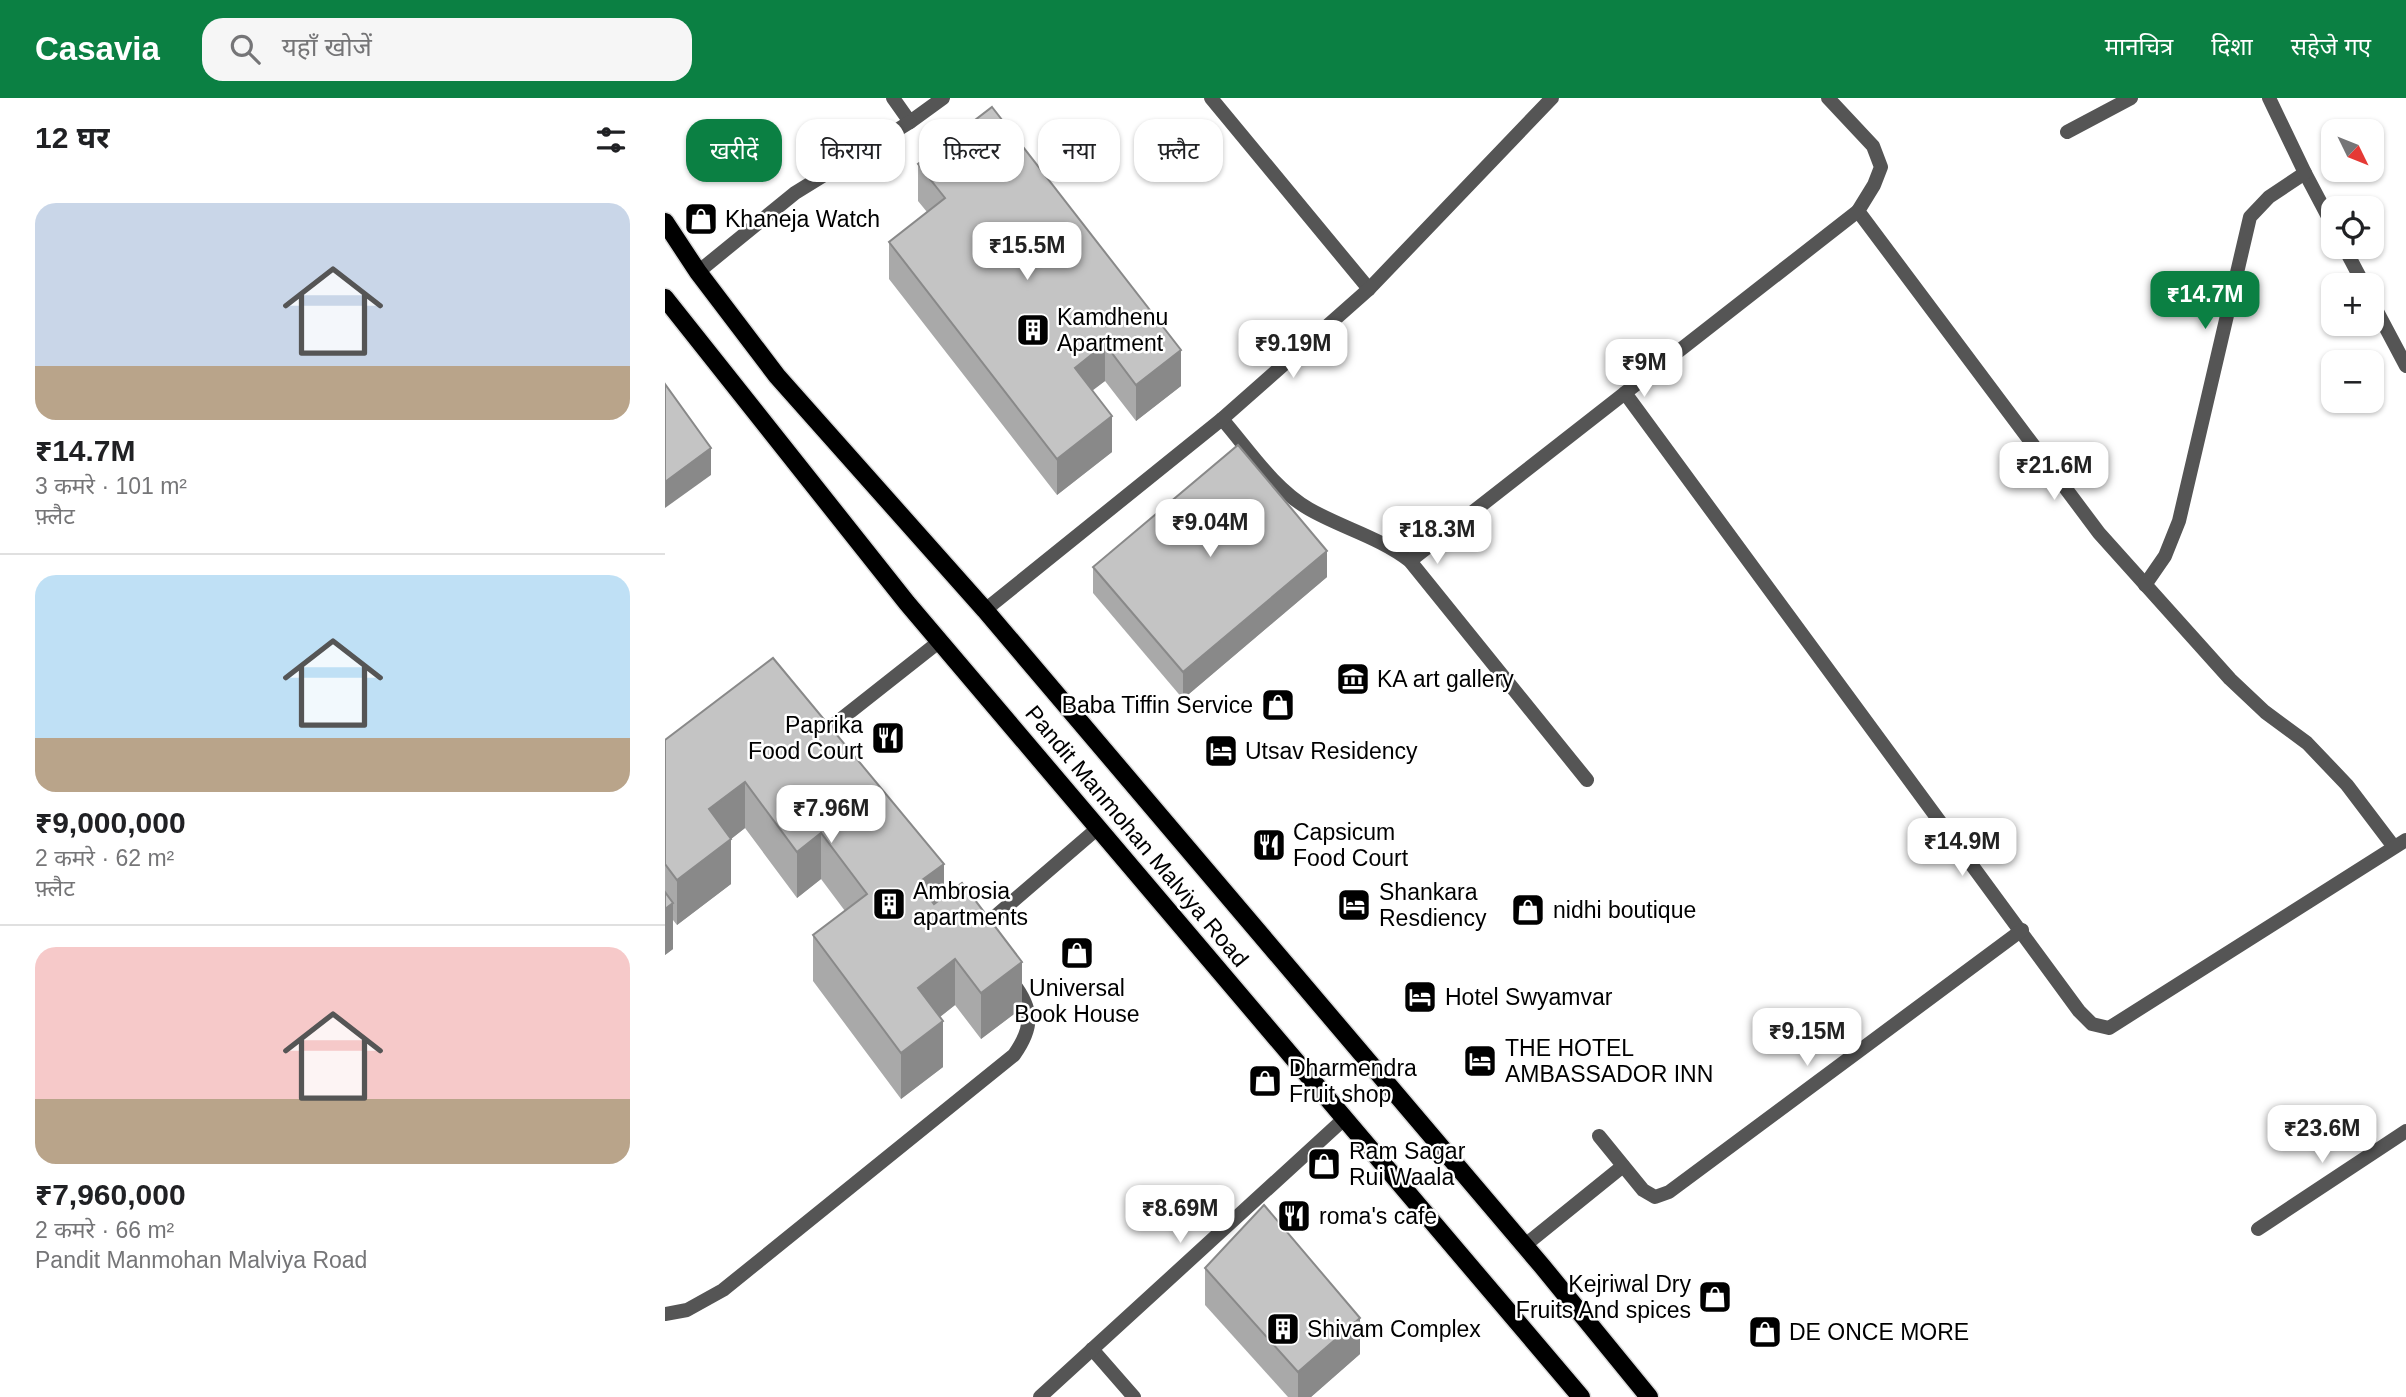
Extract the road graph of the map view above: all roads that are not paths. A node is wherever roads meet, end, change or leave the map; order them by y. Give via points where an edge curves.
1 (893, 98) edge
2 (943, 98) edge
3 (1211, 98) edge
4 (1552, 98) edge
5 (1828, 98) edge
6 (2131, 98) edge
7 (2269, 98) edge
8 (910, 122) junction
9 (2067, 132) dead end
10 (2305, 173) junction
11 (2321, 203) edge
12 (1858, 211) junction
13 (665, 222) edge
14 (698, 272) junction
15 (1369, 289) junction
16 (665, 298) edge
17 (2384, 325) edge
18 (2406, 366) edge
19 (1625, 393) junction
20 (1222, 419) junction
21 (1410, 561) junction
22 (2145, 585) junction
23 (985, 610) junction
24 (940, 641) junction
25 (818, 738) edge
26 (1587, 780) dead end
27 (1098, 828) junction
28 (2400, 844) edge
29 (2022, 930) junction
30 (974, 934) edge
31 (1004, 972) edge
32 (1344, 1119) junction
33 (2406, 1131) edge
34 (1599, 1136) dead end
35 (1623, 1166) junction
36 (2258, 1229) dead end
37 (1524, 1246) junction
38 (665, 1314) edge
39 (1092, 1349) junction
40 (1040, 1397) edge
41 (1134, 1397) edge
42 (1581, 1397) edge
43 (1649, 1397) edge

1 - 8 street
2 - 8 street
3 - 15 street
4 - 15 street
5 - 12 street via 1873,146 1881,167
6 - 9 street
7 - 10 street
8 - 14 street via 795,193
10 - 11 street
10 - 22 street via 2269,197 2250,217 2179,521 2165,555
12 - 19 street
12 - 22 street via 2099,533
13 - 14 main road
14 - 23 main road via 777,376
15 - 20 street
16 - 24 main road, Pandit Manmohan Malviya Road
17 - 18 street
19 - 21 street
19 - 29 street
20 - 21 street via 1285,493 1310,510 1390,546
20 - 23 street
21 - 26 street
22 - 28 street via 2230,679 2307,743
23 - 37 main road
24 - 25 street
24 - 27 main road, Pandit Manmohan Malviya Road
27 - 30 street
27 - 32 main road, Pandit Manmohan Malviya Road
28 - 29 street via 2109,1028 2092,1024 2079,1011
29 - 35 street via 1669,1192 1655,1197
31 - 38 street via 1030,1016 1026,1038 1014,1055 723,1290 687,1310
32 - 39 street
32 - 42 main road, Pandit Manmohan Malviya Road
33 - 36 street
34 - 35 street
35 - 37 street
37 - 43 main road
39 - 40 street
39 - 41 street

